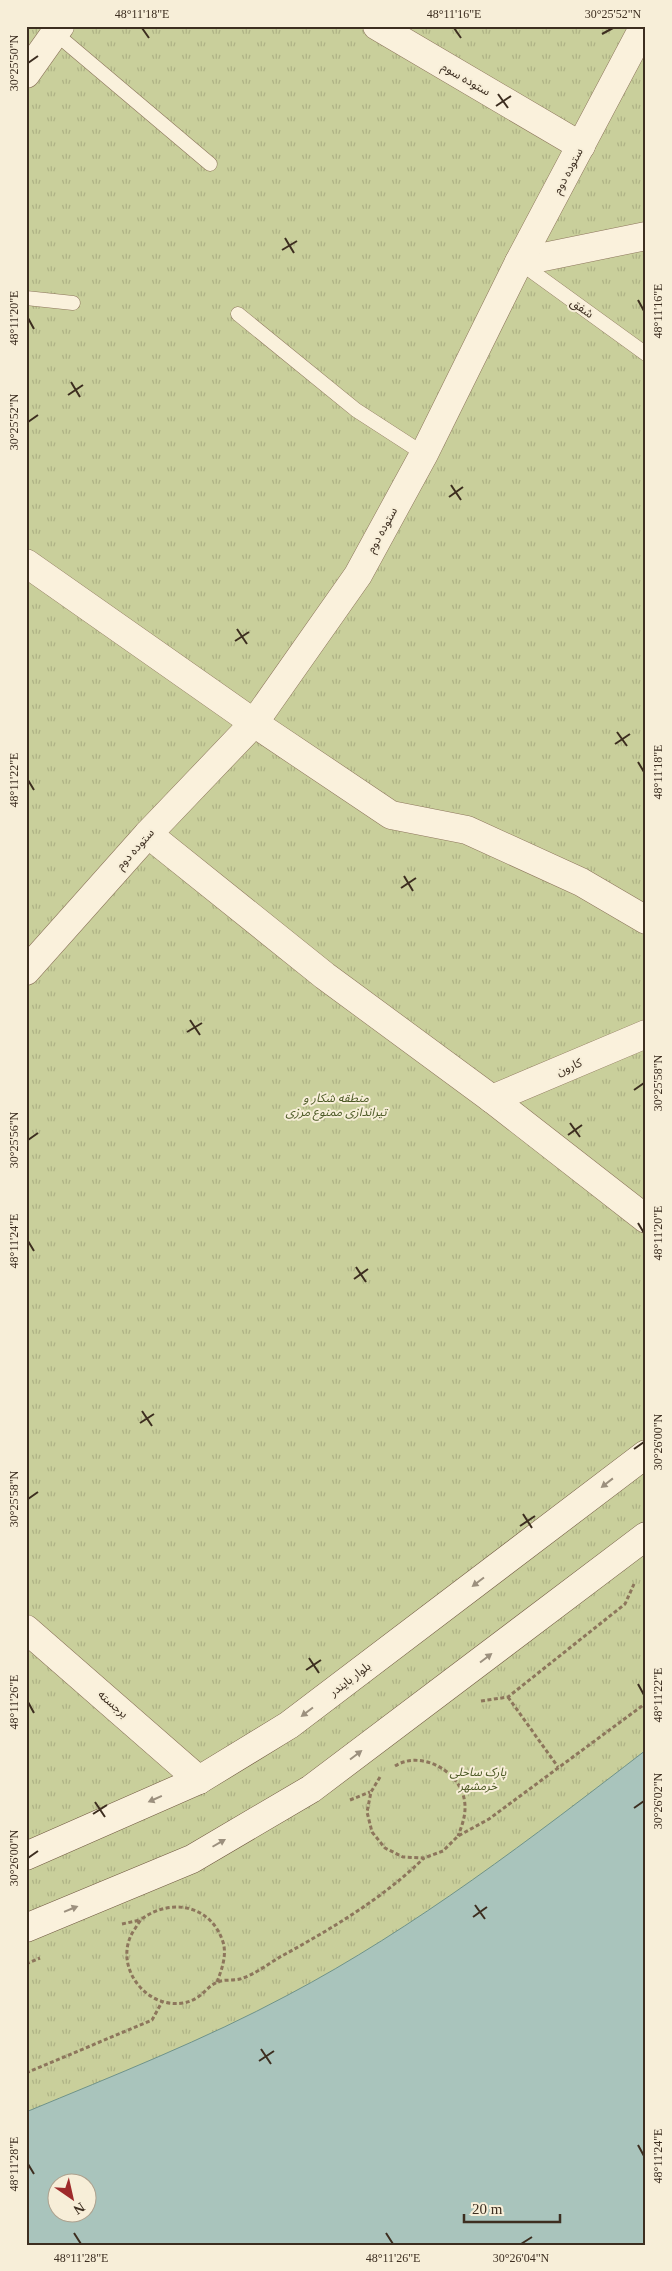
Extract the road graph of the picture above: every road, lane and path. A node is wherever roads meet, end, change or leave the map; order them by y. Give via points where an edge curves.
1 (376, 26) edge
2 (644, 26) edge
3 (57, 30) edge
4 (26, 74) edge
5 (582, 146) junction
6 (210, 164) dead end
7 (646, 236) edge
8 (519, 262) junction
9 (26, 298) edge
10 (72, 303) dead end
11 (238, 314) dead end
12 (646, 354) edge
13 (424, 454) junction
14 (26, 564) edge
15 (254, 723) junction
16 (148, 834) junction
17 (646, 920) edge
18 (26, 971) edge
19 (646, 1034) edge
20 (492, 1100) junction
21 (646, 1220) edge
22 (646, 1454) edge
23 (646, 1536) edge
24 (636, 1581) dead end
25 (26, 1629) edge
26 (508, 1697) junction
27 (473, 1702) dead end
28 (646, 1703) edge
29 (404, 1758) dead end
30 (399, 1764) junction
31 (558, 1767) junction
32 (393, 1768) dead end
33 (382, 1775) dead end
34 (199, 1780) junction
35 (458, 1836) junction
36 (26, 1856) edge
37 (424, 1858) junction
38 (141, 1920) junction
39 (121, 1924) dead end
40 (26, 1928) edge
41 (44, 1956) dead end
42 (26, 1964) edge
43 (217, 1982) junction
44 (162, 2002) junction
45 (26, 2073) edge

1 - 5 street, ستوده سوم
2 - 5 street, ستوده دوم
3 - 4 street
3 - 6 lane
5 - 8 street, ستوده دوم
7 - 8 street
8 - 12 lane, شفق
8 - 13 street, ستوده دوم
9 - 10 lane
11 - 13 lane via 356,410
13 - 15 street, ستوده دوم via 358,574
14 - 15 street
15 - 16 street, ستوده دوم
15 - 17 street via 391,815 467,830 581,882
16 - 18 street, ستوده دوم
16 - 20 street via 325,976
19 - 20 street, کارون
20 - 21 street
22 -> 34 street, بلوار بایندر via 289,1725
40 -> 23 street via 192,1859 311,1789
24 - 26 path via 625,1604
25 - 34 street, برجسته
26 - 27 path
26 - 31 path
28 - 31 path
29 - 30 path
30 - 32 path
30 - 35 path via 419,1761 433,1764 455,1779 464,1797 465,1818
31 - 35 path via 489,1819
33 - 37 path via 371,1792 367,1812 372,1832 385,1848 403,1857
34 -> 36 street, بلوار بایندر
35 - 37 path via 443,1851
37 - 43 path via 400,1882 330,1930 241,1979
38 - 39 path
38 - 43 path via 158,1909 178,1906 198,1911 214,1924 223,1942 224,1963
38 - 44 path via 130,1937 126,1958 132,1977 144,1993
41 - 42 path
43 - 44 path via 202,1996 183,2003
44 - 45 path via 152,2020

